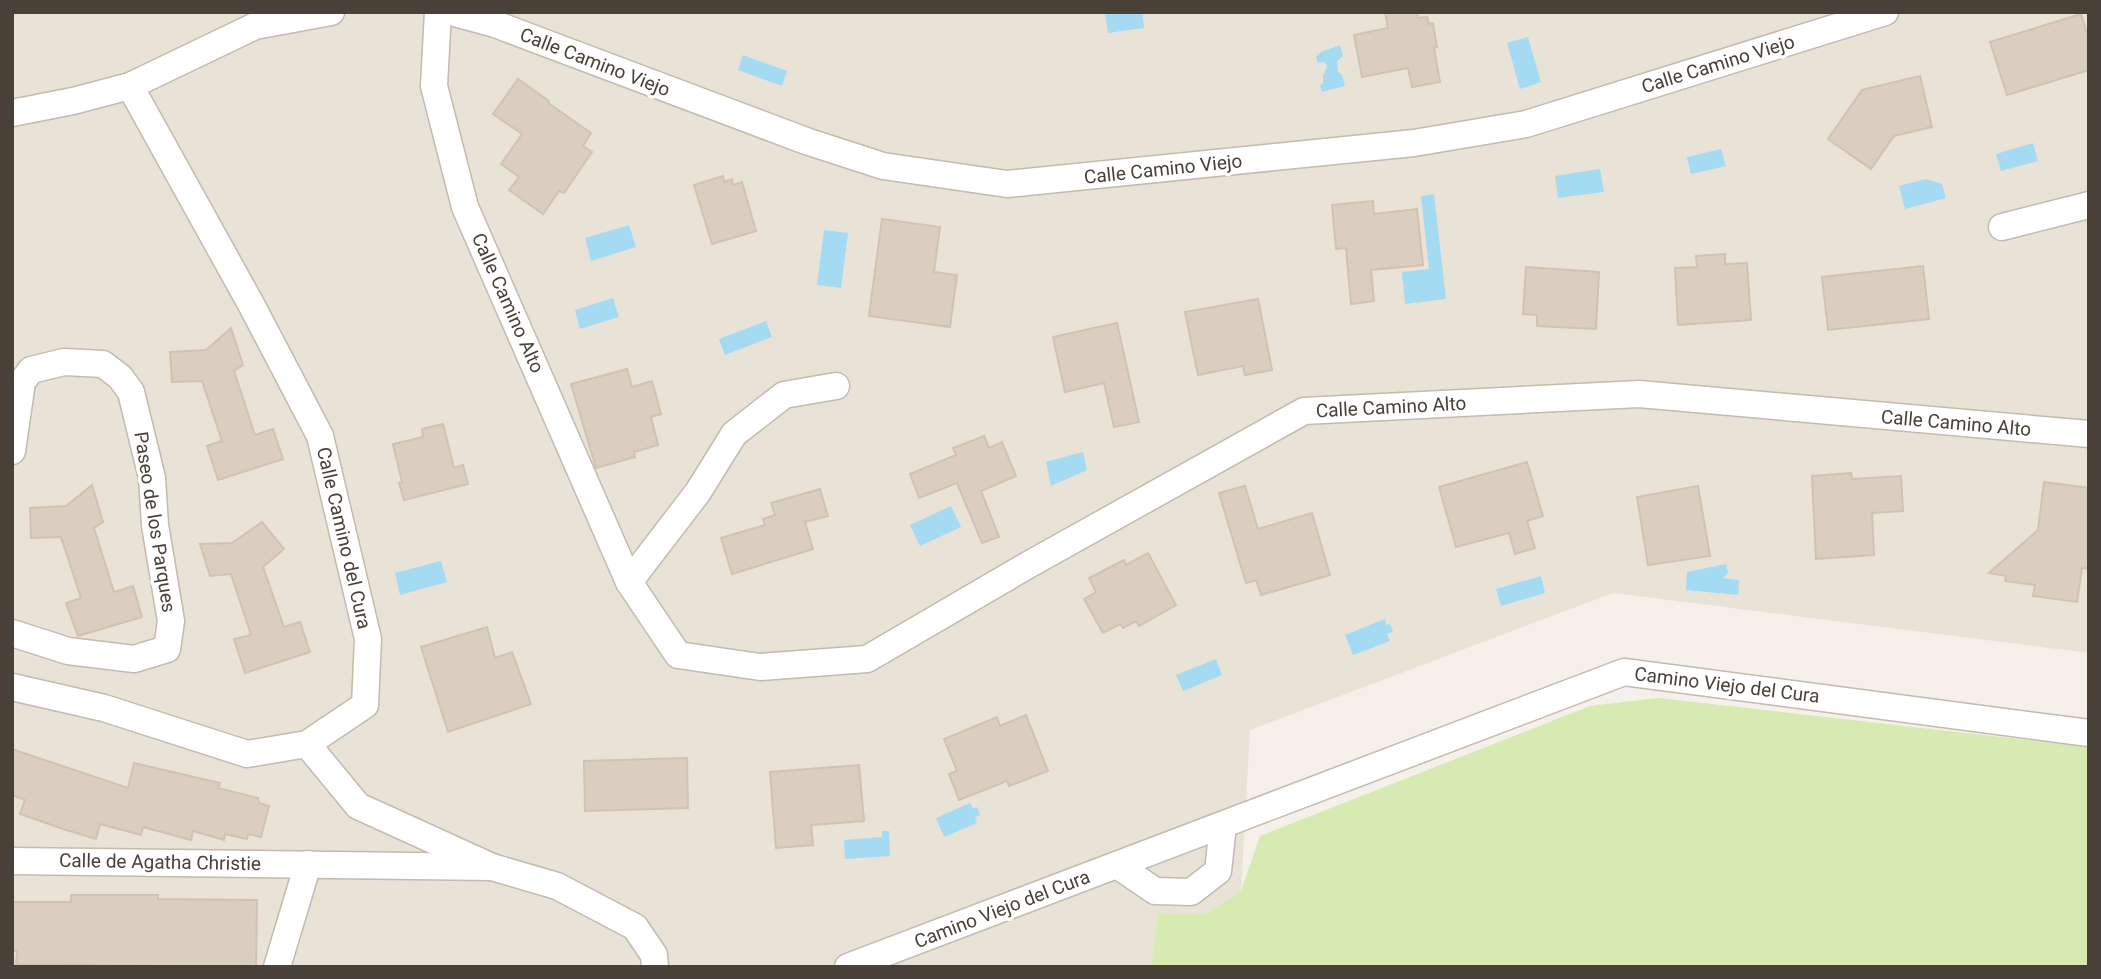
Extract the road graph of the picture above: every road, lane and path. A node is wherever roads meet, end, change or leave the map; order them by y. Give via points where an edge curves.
1 (331, 12) edge
2 (438, 12) edge
3 (450, 12) edge
4 (1885, 12) edge
5 (130, 86) junction
6 (12, 113) edge
7 (2089, 205) edge
8 (2002, 227) dead end
9 (836, 386) dead end
10 (2089, 434) edge
11 (12, 452) edge
12 (629, 582) junction
13 (12, 633) edge
14 (12, 687) edge
15 (2089, 733) edge
16 (307, 744) junction
17 (1223, 825) junction
18 (12, 861) edge
19 (308, 864) junction
20 (1117, 865) junction
21 (492, 867) junction
22 (277, 967) edge
23 (655, 967) edge
24 (848, 967) edge

1 - 5 street via 256,26
2 - 12 street, Calle Camino Alto via 434,86 465,206
3 - 4 street, Calle Camino Viejo via 495,24 883,166 1007,184 1414,143 1526,124
5 - 6 street
5 - 16 street, Calle Camino del Cura via 320,436 368,639 365,705
7 - 8 street
9 - 12 street via 784,395 734,434 698,492
10 - 12 street, Calle Camino Alto via 1639,394 1304,411 867,659 760,667 678,655
11 - 13 street, Paseo de los Parques via 22,382 31,370 64,362 103,364 120,377 131,392 152,478 171,621 167,649 134,659 68,651
14 - 16 street, Calle Camino del Cura via 104,708 247,754
15 - 17 street, Camino Viejo del Cura via 1624,672
16 - 21 street, Calle de Agatha Christie via 358,806
17 - 20 street, Camino Viejo del Cura
17 - 20 street via 1218,871 1191,892 1155,891
18 - 19 street, Calle de Agatha Christie
19 - 21 street, Calle de Agatha Christie
19 - 22 street
20 - 24 street, Camino Viejo del Cura
21 - 23 street, Calle de Agatha Christie via 557,886 635,926

